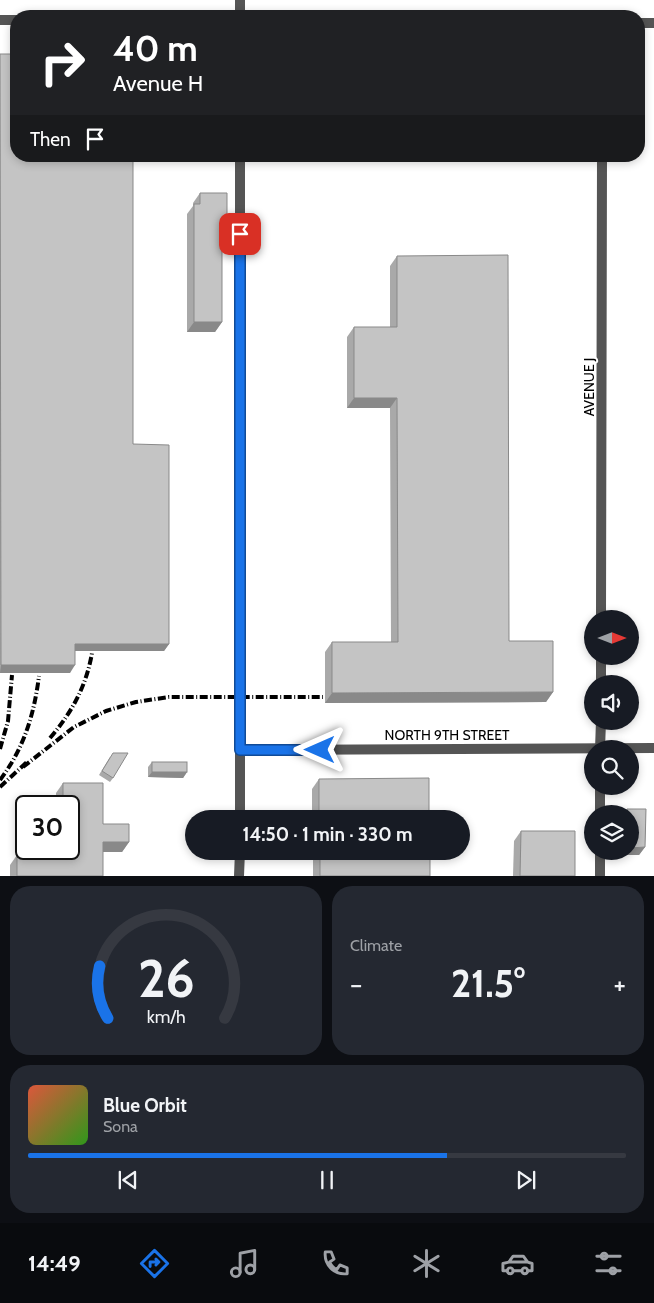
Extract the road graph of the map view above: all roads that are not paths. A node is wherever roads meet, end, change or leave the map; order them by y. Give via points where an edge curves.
1 (240, 162) edge
2 (602, 162) edge
3 (601, 610) edge
4 (584, 748) edge
5 (639, 748) edge
6 (654, 748) edge
7 (240, 750) junction
8 (240, 810) edge
9 (240, 860) edge
10 (600, 860) edge
11 (240, 876) edge
12 (600, 876) edge

1 - 7 street
2 - 3 street, AVENUE J
4 - 7 street, NORTH 9TH STREET
5 - 6 street, NORTH 9TH STREET
7 - 8 street
9 - 11 street
10 - 12 street

